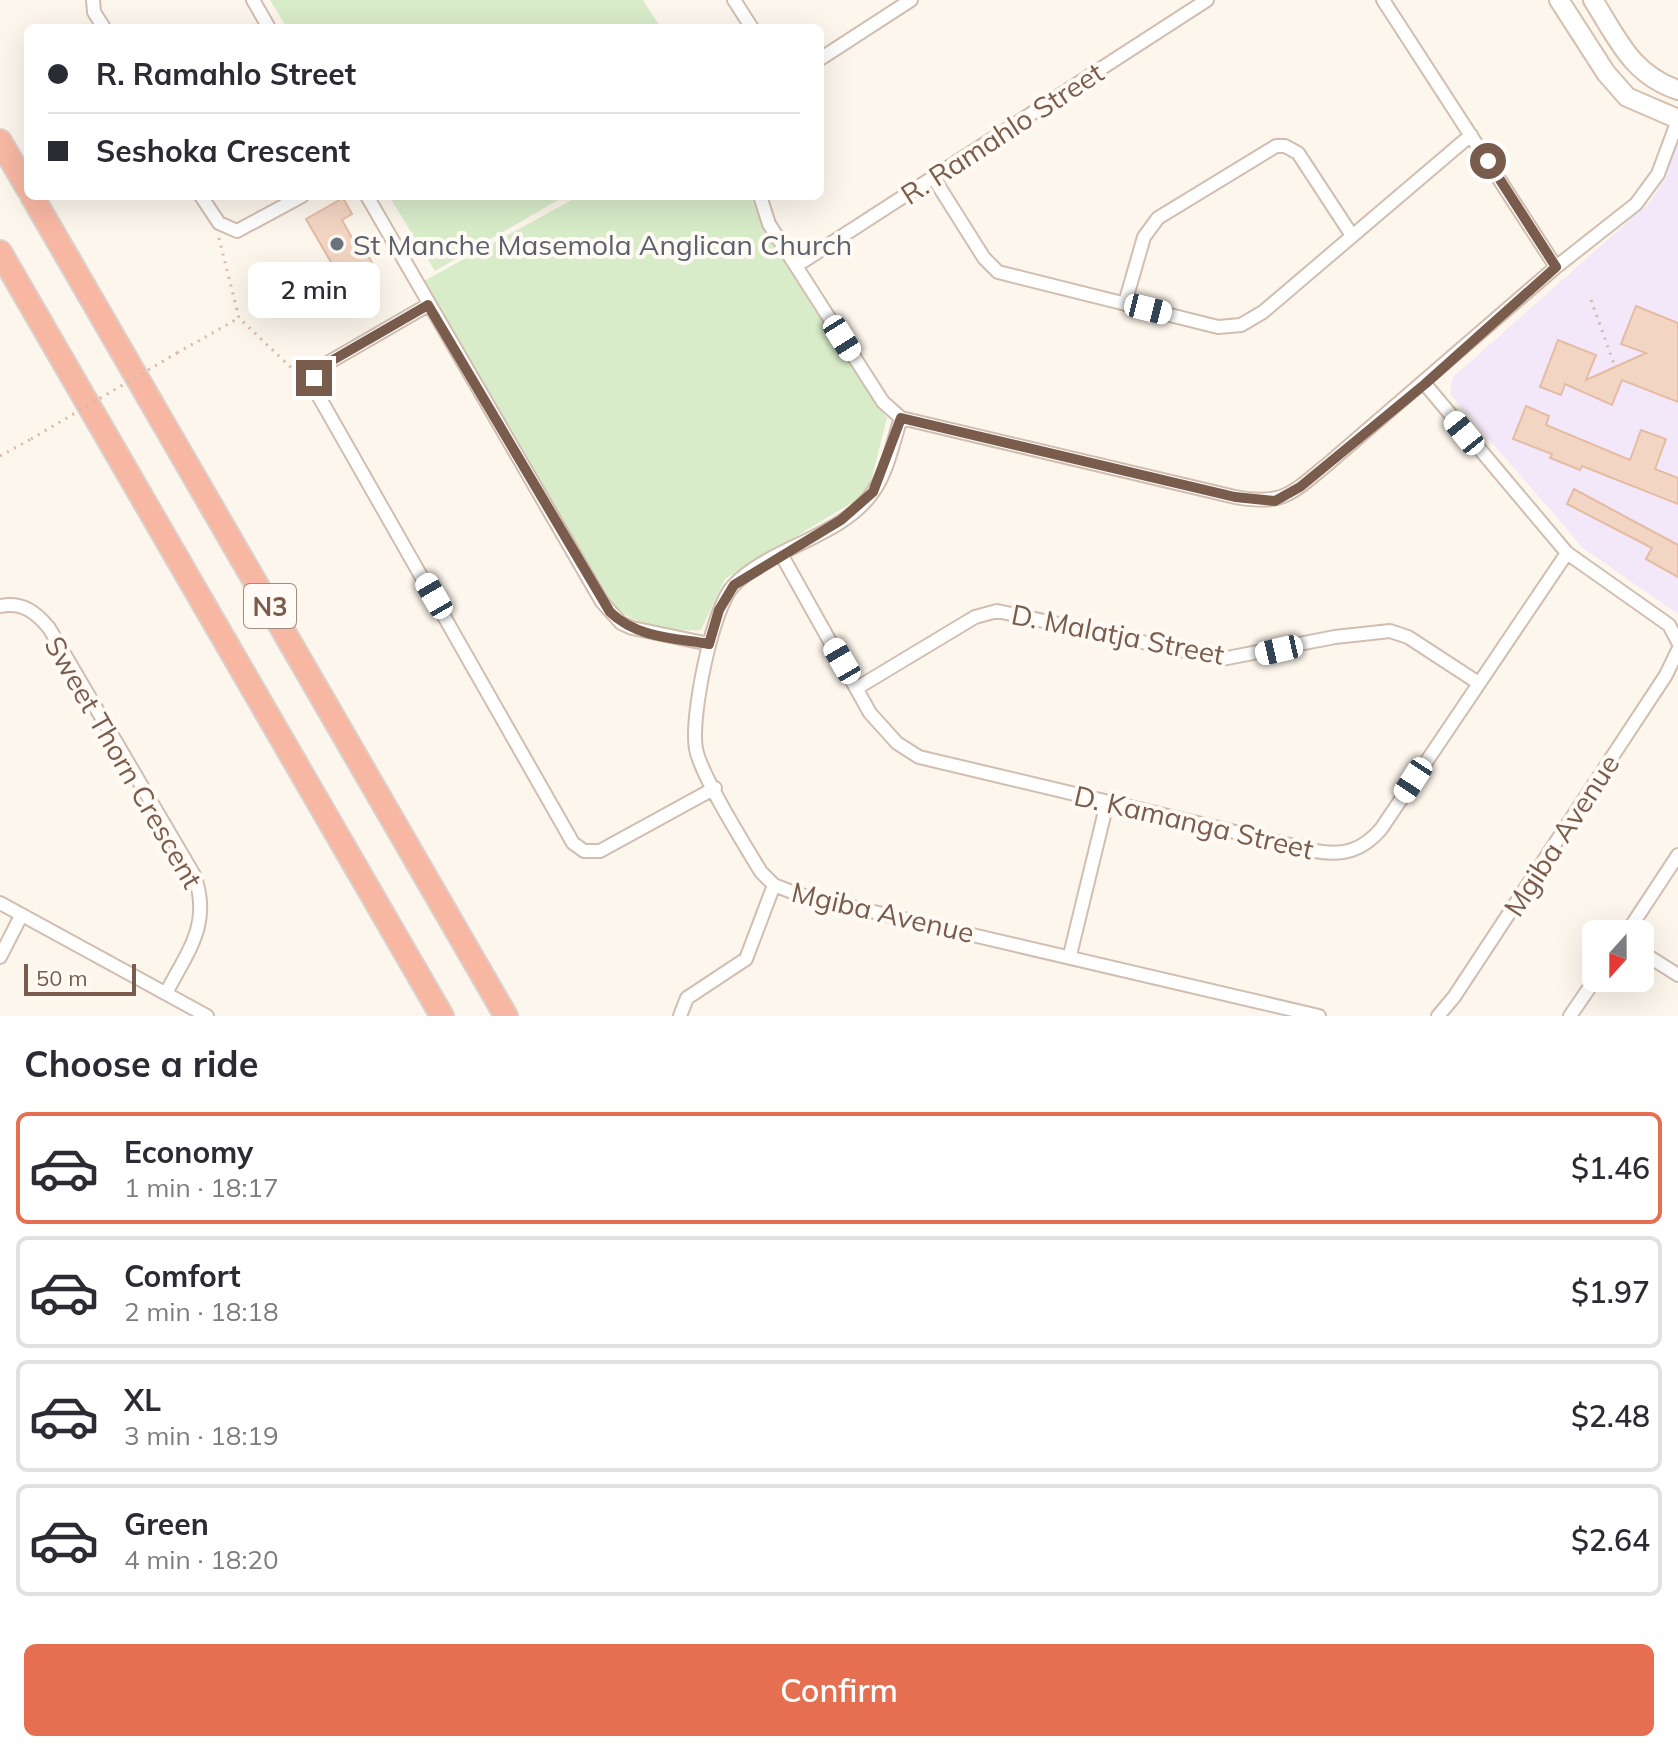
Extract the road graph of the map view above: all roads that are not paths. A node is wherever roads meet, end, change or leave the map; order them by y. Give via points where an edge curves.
1 (93, 0) edge
2 (253, 0) edge
3 (734, 0) edge
4 (911, 0) edge
5 (1207, 0) edge
6 (1383, 0) edge
7 (1559, 0) edge
8 (1593, 0) edge
9 (102, 24) edge
10 (267, 24) edge
11 (749, 24) edge
12 (824, 56) edge
13 (1678, 90) edge
14 (1678, 120) edge
15 (1471, 135) junction
16 (0, 141) edge
17 (933, 177) junction
18 (24, 182) edge
19 (34, 200) edge
20 (203, 200) edge
21 (295, 200) edge
22 (369, 200) edge
23 (761, 200) edge
24 (1351, 234) junction
25 (0, 252) edge
26 (796, 266) junction
27 (1556, 267) junction
28 (1125, 303) junction
29 (428, 305) junction
30 (1425, 384) junction
31 (901, 418) junction
32 (1567, 553) junction
33 (781, 554) junction
34 (0, 606) edge
35 (1678, 642) edge
36 (709, 644) junction
37 (1678, 650) edge
38 (1477, 682) junction
39 (857, 688) junction
40 (715, 788) junction
41 (1107, 803) junction
42 (1678, 855) edge
43 (774, 885) junction
44 (0, 903) edge
45 (21, 916) junction
46 (1635, 920) edge
47 (1070, 955) junction
48 (0, 957) edge
49 (1654, 960) edge
50 (1678, 975) edge
51 (1586, 992) edge
52 (166, 993) junction
53 (207, 1016) edge
54 (442, 1016) edge
55 (506, 1016) edge
56 (680, 1016) edge
57 (1319, 1016) edge
58 (1438, 1016) edge
59 (1570, 1016) edge

1 - 9 street
2 - 10 street
3 - 11 street
4 - 12 street
5 - 17 street, R. Ramahlo Street
6 - 15 street
7 - 14 street via 1627,97
8 - 13 street via 1644,74
14 - 27 street via 1666,158 1644,195
15 - 24 street
15 - 27 street
16 - 18 highway
17 - 26 street, R. Ramahlo Street
17 - 28 street via 998,272
19 - 55 highway, N3
20 - 21 street via 225,228 237,231
22 - 29 street
23 - 26 street via 769,224
24 - 28 street via 1263,312 1241,325 1218,327
24 - 28 street via 1298,153 1276,146 1158,218 1144,237
25 - 54 highway, N3
26 - 31 street via 883,402
27 - 30 street
29 - 36 street via 610,612 646,634
29 - 40 street via 326,364 314,378 317,396 576,846 600,851
30 - 31 street via 1300,487 1275,501 1235,497
30 - 32 street
31 - 33 street, Mgiba Avenue via 881,478 861,506
32 - 35 street via 1669,625
32 - 38 street, D. Kamanga Street
33 - 36 street, Mgiba Avenue via 734,585 719,610
33 - 39 street, D. Kamanga Street
34 - 52 street, Sweet Thorn Crescent via 29,609 49,628 194,875 202,915
36 - 40 street, Mgiba Avenue via 696,749
37 - 58 street, Mgiba Avenue via 1633,726
38 - 39 street, D. Malatja Street via 1415,641 1390,631 1222,659 997,611 975,617
38 - 41 street, D. Kamanga Street via 1381,829 1354,851 1315,851
39 - 41 street, D. Kamanga Street via 879,726 919,757
40 - 43 street, Mgiba Avenue via 753,859
41 - 47 street
42 - 46 street
43 - 47 street, Mgiba Avenue
43 - 56 street via 750,954 687,998
44 - 45 street
45 - 48 street
45 - 52 street
47 - 57 street, Mgiba Avenue
49 - 50 street
51 - 59 street
52 - 53 street

